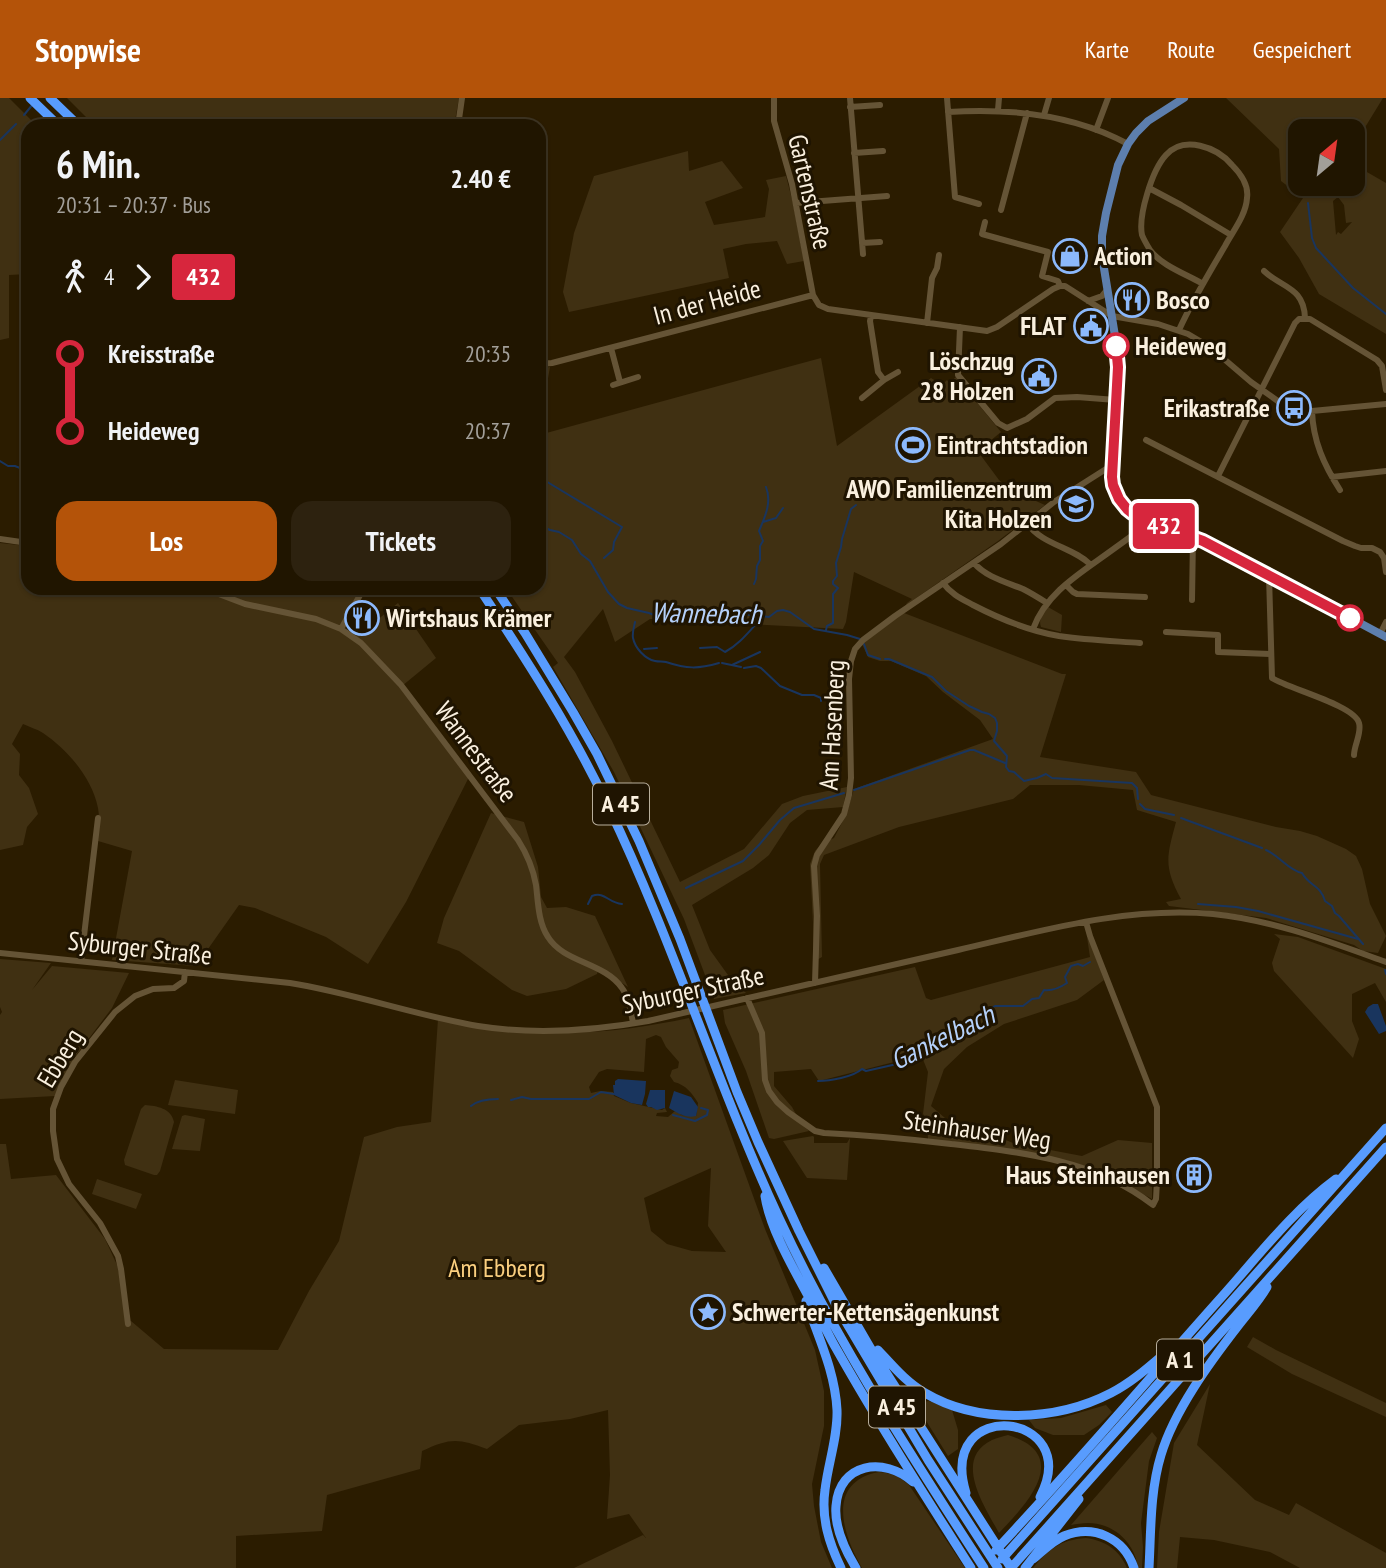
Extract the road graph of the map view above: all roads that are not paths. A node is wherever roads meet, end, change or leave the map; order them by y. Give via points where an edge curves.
1 (30, 98) edge
2 (50, 98) edge
3 (462, 98) edge
4 (774, 98) edge
5 (850, 98) edge
6 (947, 98) edge
7 (999, 98) edge
8 (1049, 98) edge
9 (1108, 98) edge
10 (1184, 98) edge
11 (880, 105) dead end
12 (850, 107) junction
13 (998, 110) junction
14 (948, 112) junction
15 (1027, 113) junction
16 (1044, 115) junction
17 (52, 119) edge
18 (72, 119) edge
19 (459, 119) edge
20 (1096, 130) junction
21 (1128, 144) junction
22 (883, 151) dead end
23 (854, 153) junction
24 (1150, 188) junction
25 (887, 196) dead end
26 (858, 198) junction
27 (796, 203) junction
28 (979, 204) dead end
29 (1000, 210) dead end
30 (985, 222) dead end
31 (1231, 235) junction
32 (880, 242) dead end
33 (862, 243) junction
34 (863, 254) dead end
35 (939, 255) dead end
36 (1264, 271) dead end
37 (1203, 284) junction
38 (1060, 286) junction
39 (1107, 290) junction
40 (813, 295) junction
41 (1088, 301) junction
42 (871, 316) junction
43 (1112, 316) junction
44 (1305, 318) junction
45 (927, 323) junction
46 (960, 327) junction
47 (1180, 330) junction
48 (611, 348) junction
49 (546, 364) edge
50 (898, 372) dead end
51 (638, 377) dead end
52 (884, 380) junction
53 (1261, 390) junction
54 (1386, 390) edge
55 (862, 398) dead end
56 (1116, 400) junction
57 (1386, 404) edge
58 (1312, 411) junction
59 (1146, 440) dead end
60 (1112, 470) junction
61 (1386, 471) edge
62 (1218, 477) junction
63 (1332, 477) junction
64 (1340, 490) dead end
65 (1151, 522) junction
66 (1027, 523) junction
67 (1193, 537) junction
68 (0, 539) edge
69 (21, 542) edge
70 (1385, 558) edge
71 (974, 563) junction
72 (1091, 565) junction
73 (1386, 572) edge
74 (1269, 576) junction
75 (943, 583) junction
76 (1066, 584) junction
77 (221, 595) edge
78 (360, 595) edge
79 (484, 595) edge
80 (500, 595) edge
81 (1145, 597) dead end
82 (1192, 600) dead end
83 (1047, 603) junction
84 (1386, 622) edge
85 (341, 629) junction
86 (1033, 629) junction
87 (1166, 632) dead end
88 (1383, 635) edge
89 (1140, 643) dead end
90 (1270, 654) junction
91 (1354, 755) dead end
92 (98, 818) dead end
93 (1086, 922) junction
94 (0, 953) edge
95 (81, 961) junction
96 (1386, 962) edge
97 (185, 972) junction
98 (814, 982) junction
99 (747, 998) junction
100 (634, 1023) junction
101 (716, 1035) junction
102 (1386, 1128) edge
103 (1386, 1147) edge
104 (1349, 1170) junction
105 (764, 1184) junction
106 (1284, 1262) junction
107 (800, 1282) junction
108 (844, 1304) junction
109 (1198, 1323) junction
110 (128, 1324) dead end
111 (1090, 1479) junction
112 (970, 1505) junction
113 (934, 1511) junction
114 (1030, 1513) junction
115 (1033, 1559) junction
116 (1016, 1566) edge
117 (841, 1568) edge
118 (856, 1568) edge
119 (971, 1568) edge
120 (981, 1568) edge
121 (995, 1568) edge
122 (1134, 1568) edge
123 (1149, 1568) edge

1 - 17 highway
2 - 18 highway
3 - 19 street
4 - 27 street, Gartenstraße via 774,121
5 - 12 street
6 - 14 street
7 - 13 street
8 - 16 street
9 - 20 street
10 - 21 main road via 1148,121
11 - 12 street
12 - 23 street
13 - 14 street
13 - 15 street
14 - 28 street via 956,197
15 - 16 street
15 - 29 street
16 - 20 street
20 - 21 street
21 - 39 main road via 1118,165 1104,225
22 - 23 street
23 - 26 street
24 - 31 street
24 - 31 street via 1161,162 1174,149 1198,145 1219,154 1237,171 1247,192 1246,205
24 - 37 street via 1141,225 1144,241 1158,258
25 - 26 street
26 - 27 street
26 - 33 street
27 - 40 street, Gartenstraße
30 - 38 street via 982,234 1048,252 1042,276
31 - 37 street
32 - 33 street
33 - 34 street
35 - 45 street
36 - 44 street via 1298,295
37 - 47 street
38 - 41 street
38 - 46 street via 992,330
39 - 41 street
39 - 43 main road
40 - 42 street via 823,307
40 - 48 street, In der Heide
41 - 43 street
42 - 45 street
42 - 52 street via 878,372
43 - 47 street
43 - 56 main road
44 - 53 street via 1295,323
44 - 54 street via 1377,359
45 - 46 street
46 - 56 street via 958,374 1007,428 1061,397
47 - 53 street via 1210,347
48 - 49 street, In der Heide
48 - 51 street via 617,383
50 - 52 street
52 - 55 street
53 - 58 street via 1282,404
53 - 62 street
56 - 60 main road
57 - 58 street
58 - 63 street via 1319,450
59 - 62 street
60 - 65 main road via 1113,485 1123,505
60 - 66 street, Am Hasenberg via 1106,469
61 - 63 street
62 - 70 street via 1355,546 1376,549
63 - 64 street
65 - 67 main road
65 - 72 street
66 - 71 street, Am Hasenberg
66 - 72 street
67 - 74 main road
67 - 82 street
68 - 69 street
70 - 73 street
71 - 75 street, Am Hasenberg
71 - 83 street
72 - 76 street
74 - 88 main road
74 - 90 street
75 - 86 street via 951,593 986,612
75 - 98 street, Am Hasenberg via 863,640 853,656 849,795 844,814 814,866
76 - 81 street via 1077,594
76 - 83 street
77 - 85 street, Wannestraße
78 - 85 street
79 - 105 highway, A 45 via 549,696 608,806
80 - 101 highway, A 45 via 597,754 650,866
83 - 86 street
84 - 88 street
85 - 100 street, Wannestraße via 367,648 401,685 519,840 533,870 550,940 617,982
86 - 89 street
87 - 90 street via 1218,635 1218,652
90 - 91 street via 1275,680 1356,717 1360,726
92 - 95 street
93 - 96 street, Syburger Straße via 1153,913 1215,914 1290,930
93 - 98 street, Syburger Straße
93 - 99 street, Steinhauser Weg via 1157,1107 1153,1205 1127,1187 1063,1162 1004,1150 815,1131 769,1091 762,1033
94 - 95 street, Syburger Straße
95 - 97 street, Syburger Straße
97 - 100 street, Syburger Straße via 312,987 504,1029 568,1030
97 - 110 street, Ebberg via 184,981 177,986 146,991 115,1012 75,1062 54,1110 57,1159 118,1256
98 - 99 street, Syburger Straße
99 - 100 street, Syburger Straße
101 - 108 highway via 803,1229
101 - 121 highway, A 45 via 758,1142 837,1307
102 - 104 highway, A 1
103 - 106 highway, A 1
104 - 109 highway via 1292,1218
104 - 121 highway, A 1
105 - 107 highway via 767,1207
105 - 120 highway, A 45 via 843,1341
106 - 111 highway, A 1
106 - 123 highway via 1188,1397 1171,1429 1153,1492
107 - 113 highway
107 - 117 highway via 834,1384 836,1429 824,1511
108 - 109 highway via 901,1376 945,1403 997,1414 1052,1412 1102,1398 1143,1372
108 - 112 highway
109 - 114 highway
111 - 115 highway
111 - 116 highway, A 1
112 - 114 highway via 961,1469 969,1444 982,1431 1012,1425 1037,1439 1048,1460 1046,1484
112 - 116 highway
113 - 118 highway via 913,1482 897,1470 873,1466 853,1474 841,1488 836,1512 841,1538
113 - 119 highway
114 - 120 highway
115 - 116 highway
115 - 122 highway via 1064,1536 1095,1532 1119,1543

